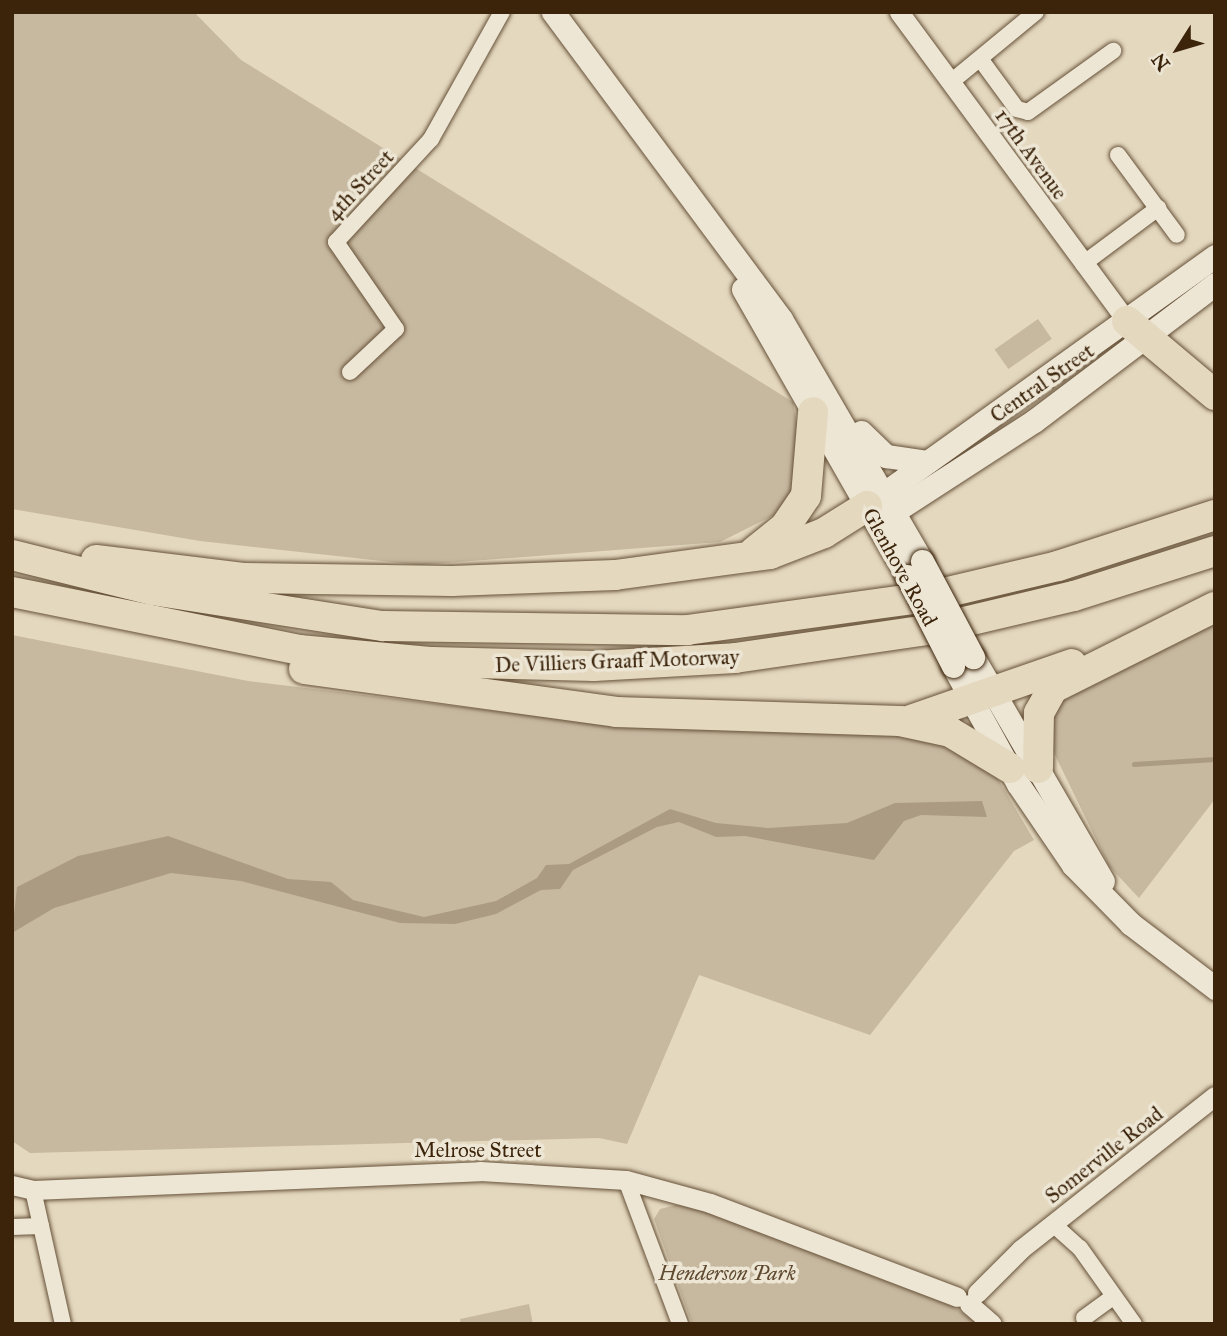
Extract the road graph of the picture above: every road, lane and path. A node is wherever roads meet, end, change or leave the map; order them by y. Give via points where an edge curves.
1 (502, 12) edge
2 (553, 12) edge
3 (899, 12) edge
4 (1036, 12) edge
5 (1113, 51) dead end
6 (981, 60) junction
7 (951, 82) junction
8 (1118, 155) dead end
9 (1157, 208) junction
10 (1177, 235) dead end
11 (1215, 256) edge
12 (1083, 264) junction
13 (1215, 284) edge
14 (1137, 330) junction
15 (350, 372) dead end
16 (1215, 395) edge
17 (826, 411) junction
18 (927, 462) junction
19 (881, 509) junction
20 (1215, 515) edge
21 (12, 549) edge
22 (1215, 551) edge
23 (12, 555) edge
24 (736, 563) junction
25 (12, 592) edge
26 (1215, 607) edge
27 (192, 632) junction
28 (1127, 647) junction
29 (983, 696) junction
30 (900, 721) junction
31 (1027, 773) junction
32 (1215, 988) edge
33 (1215, 1096) edge
34 (626, 1180) junction
35 (12, 1185) edge
36 (33, 1190) junction
37 (1053, 1224) junction
38 (41, 1226) junction
39 (12, 1227) edge
40 (968, 1294) junction
41 (1112, 1298) junction
42 (1084, 1318) dead end
43 (991, 1322) edge
44 (63, 1324) edge
45 (680, 1324) edge
46 (1134, 1324) edge

1 - 15 street, 4th Street via 431,139 335,242 396,329
2 - 17 main road, Glenhove Road via 672,178
3 - 7 street, 17th Avenue
4 - 6 street
5 - 6 street via 1028,112 1017,109
6 - 7 street
7 - 12 street, 17th Avenue
8 - 9 street
9 - 10 street
9 - 12 street
11 - 14 main road, Central Street
12 - 14 street, 17th Avenue
13 - 14 main road, Central Street
14 - 16 highway
14 - 18 main road, Central Street
14 - 19 main road, Central Street
17 - 18 main road via 875,450
17 - 19 main road, Glenhove Road
17 - 24 highway via 800,507 774,537
18 - 19 main road, Central Street
19 - 24 highway via 814,538
19 - 29 main road, Glenhove Road, bridge
20 - 23 highway via 1058,566 928,597 687,630 383,626 152,590
21 - 24 highway via 245,578 356,581 538,579
22 - 27 highway, De Villiers Graaff Motorway via 1020,611 735,658 594,666 432,663
25 - 27 highway, De Villiers Graaff Motorway
26 - 28 highway
27 - 30 highway via 206,647 233,656 497,698 627,712
28 - 29 highway
28 - 31 highway via 1049,692
29 - 30 highway
29 - 31 main road, Glenhove Road
30 - 31 highway via 950,732
31 - 32 main road, Glenhove Road via 1058,830 1152,936
33 - 37 street, Somerville Road
34 - 36 street, Melrose Street via 467,1171
34 - 40 street, Melrose Street via 710,1203
34 - 45 street
35 - 36 street, Melrose Street
36 - 38 street
37 - 40 street, Somerville Road
37 - 41 street via 1080,1248
38 - 39 street
38 - 44 street
40 - 43 street
41 - 42 street
41 - 46 street

